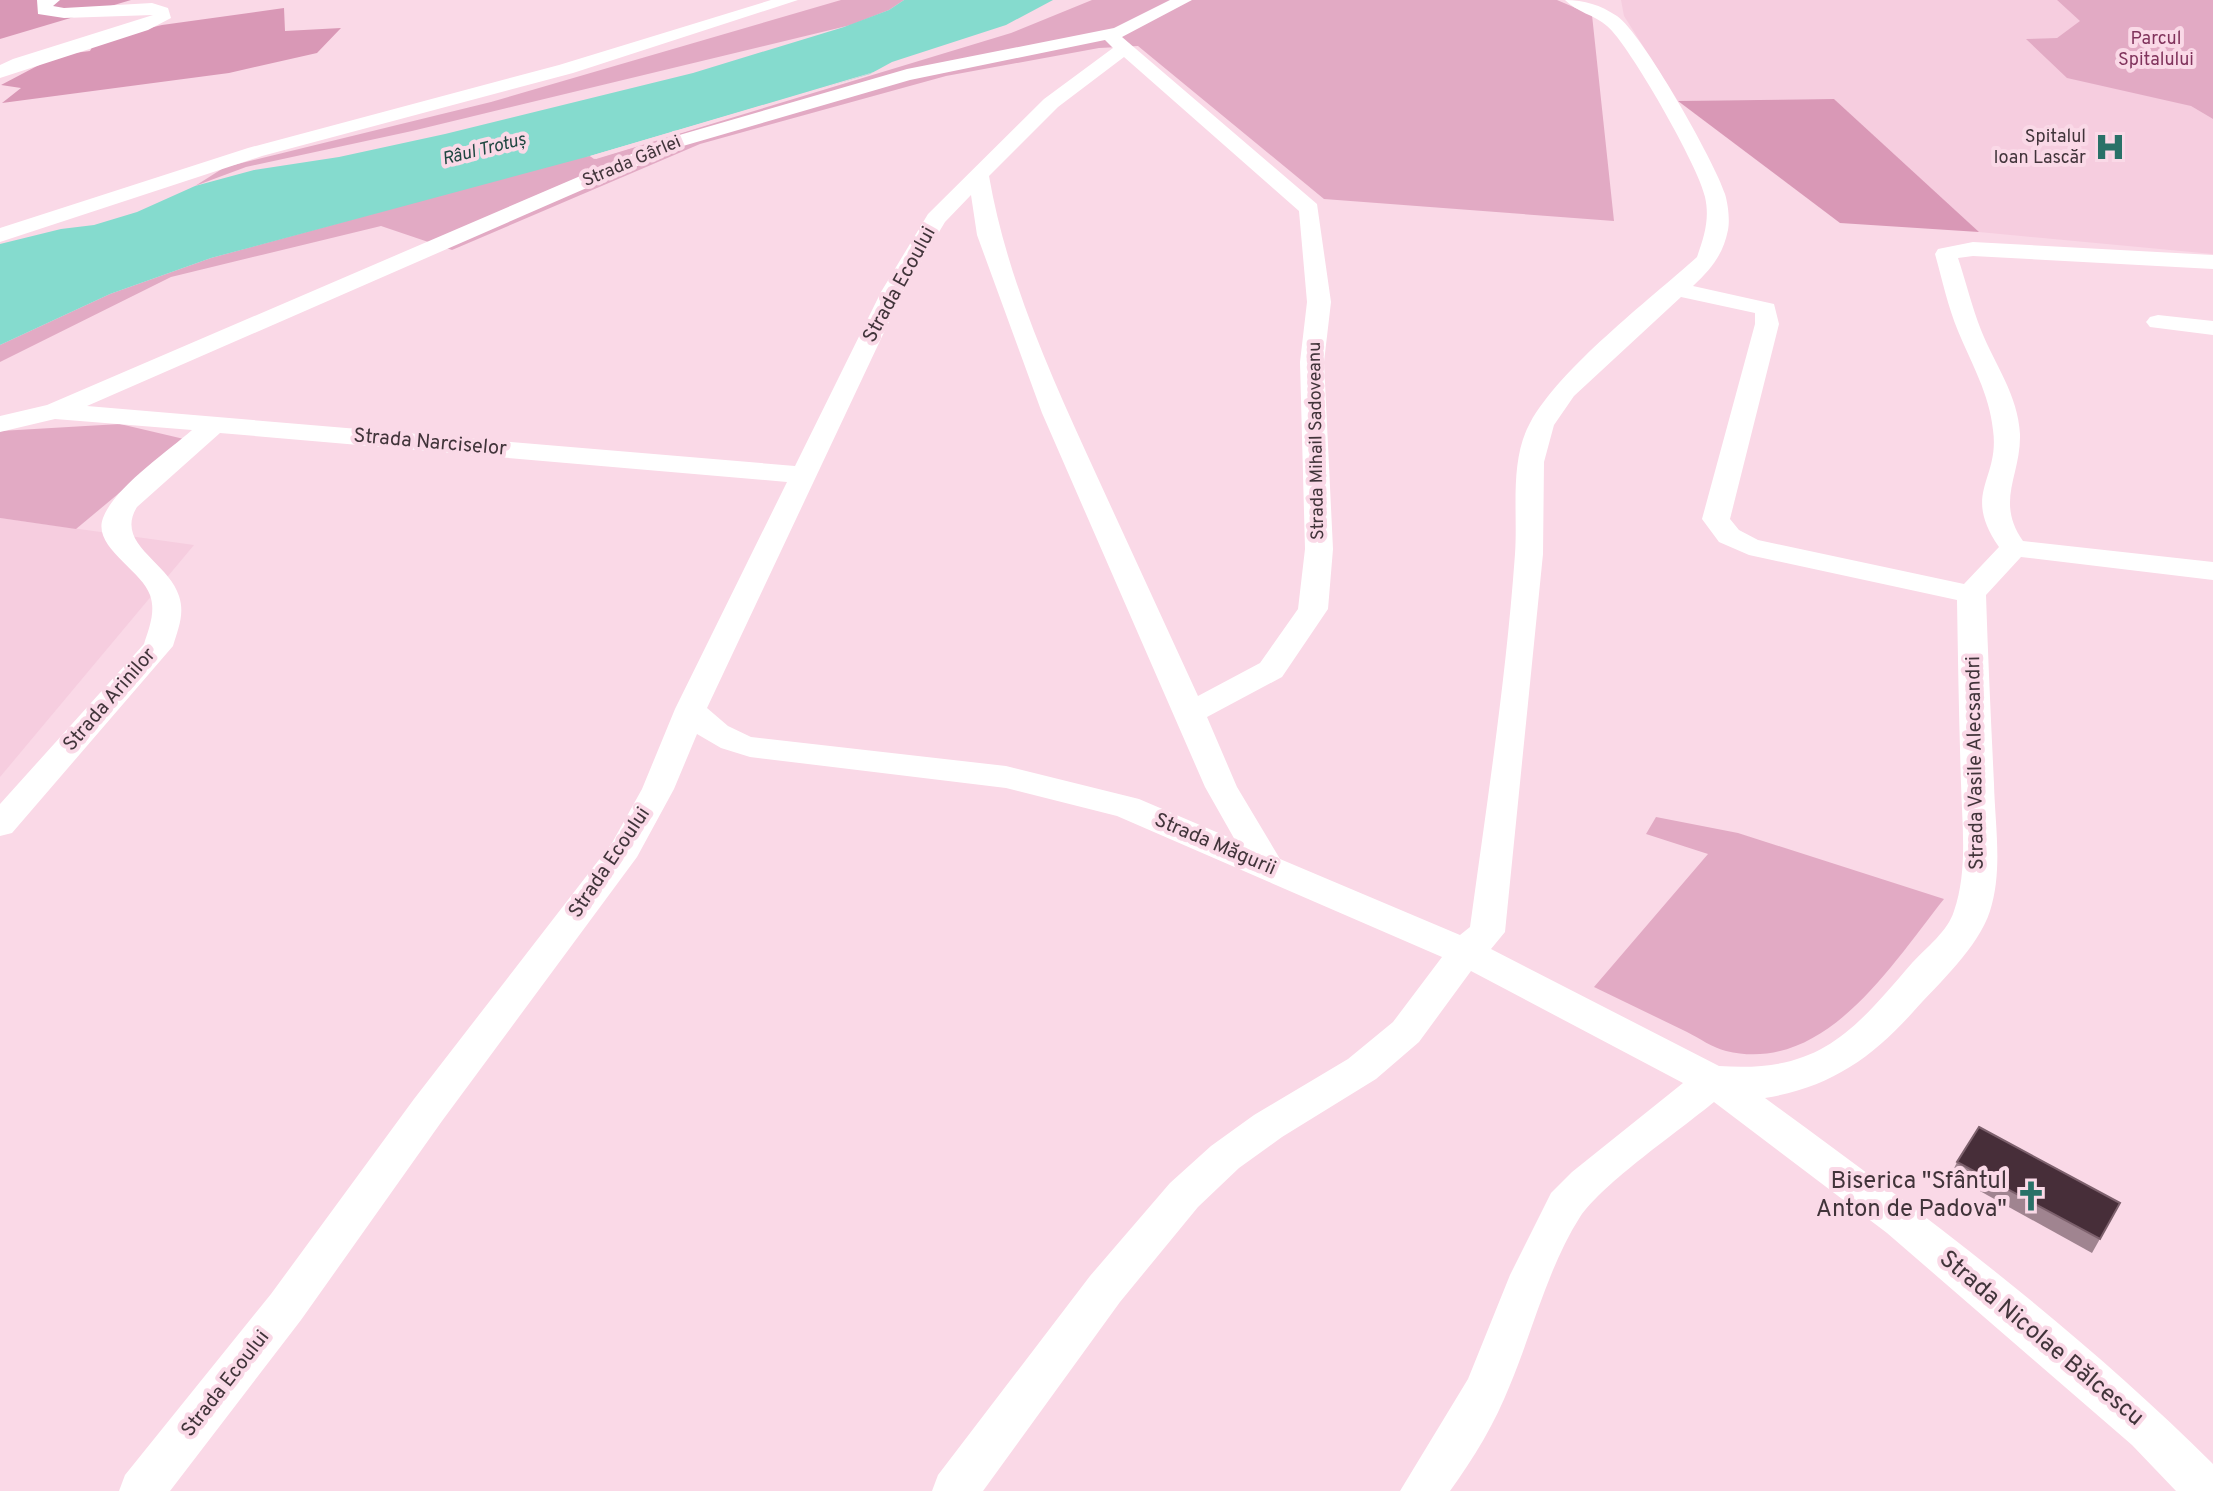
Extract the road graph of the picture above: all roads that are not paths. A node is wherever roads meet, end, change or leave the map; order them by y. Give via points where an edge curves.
1 (51, 0) edge
2 (179, 0) edge
3 (789, 0) edge
4 (1183, 0) edge
5 (1574, 0) edge
6 (134, 8) junction
7 (1115, 42) junction
8 (0, 72) edge
9 (978, 175) junction
10 (0, 235) edge
11 (2213, 262) edge
12 (1677, 289) junction
13 (2158, 322) dead end
14 (2213, 328) edge
15 (55, 411) junction
16 (0, 424) edge
17 (213, 425) junction
18 (804, 475) junction
19 (2014, 548) junction
20 (2213, 571) edge
21 (1971, 594) junction
22 (691, 709) junction
23 (1190, 713) junction
24 (0, 825) edge
25 (1268, 868) junction
26 (1465, 952) junction
27 (1713, 1081) junction
28 (142, 1491) edge
29 (955, 1491) edge
30 (1423, 1491) edge
31 (2208, 1491) edge

1 - 6 street via 44,3 44,10
2 - 6 street
3 - 10 street via 566,69 255,152
4 - 7 street, Strada Gârlei
5 - 12 street via 1613,21 1631,42 1703,163 1716,197 1718,228 1707,260
6 - 8 street via 152,8 162,12 162,18 38,54
7 - 9 street
7 - 15 street, Strada Gârlei via 907,75 676,142
7 - 23 street, Strada Mihail Sadoveanu via 1309,209 1319,302 1312,362 1319,549 1313,609 1271,670
9 - 18 street, Strada Ecoului via 936,219 892,292
9 - 23 street via 988,235 1020,325
11 - 19 street via 1973,249 1946,254 1969,329 2001,396 2007,435 1994,511
12 - 21 street via 1766,309 1767,324 1716,519 1729,536 1749,547
12 - 26 street via 1565,391 1541,425 1531,462 1529,554 1487,932
13 - 14 street
15 - 16 street
15 - 17 street, Strada Narciselor
17 - 18 street, Strada Narciselor
17 - 24 street, Strada Arinilor via 127,502 112,524 119,539 160,583 169,603 158,646
18 - 22 street, Strada Ecoului
19 - 20 street
19 - 21 street
21 - 27 street, Strada Vasile Alecsandri via 1980,865 1972,911 1961,932 1855,1047 1828,1068 1771,1086
22 - 25 street, Strada Măgurii via 724,741 1006,777 1127,807
22 - 28 street, Strada Ecoului via 658,789 625,849 286,1307
23 - 25 street via 1221,787
25 - 26 street, Strada Măgurii
26 - 27 street, Strada Măgurii
26 - 29 street via 1406,1032 1362,1069 1225,1157 1184,1195 1105,1289
27 - 30 street via 1566,1205 1531,1275 1487,1387 1458,1442
27 - 31 street, Strada Nicolae Bălcescu via 1902,1221 2148,1430

